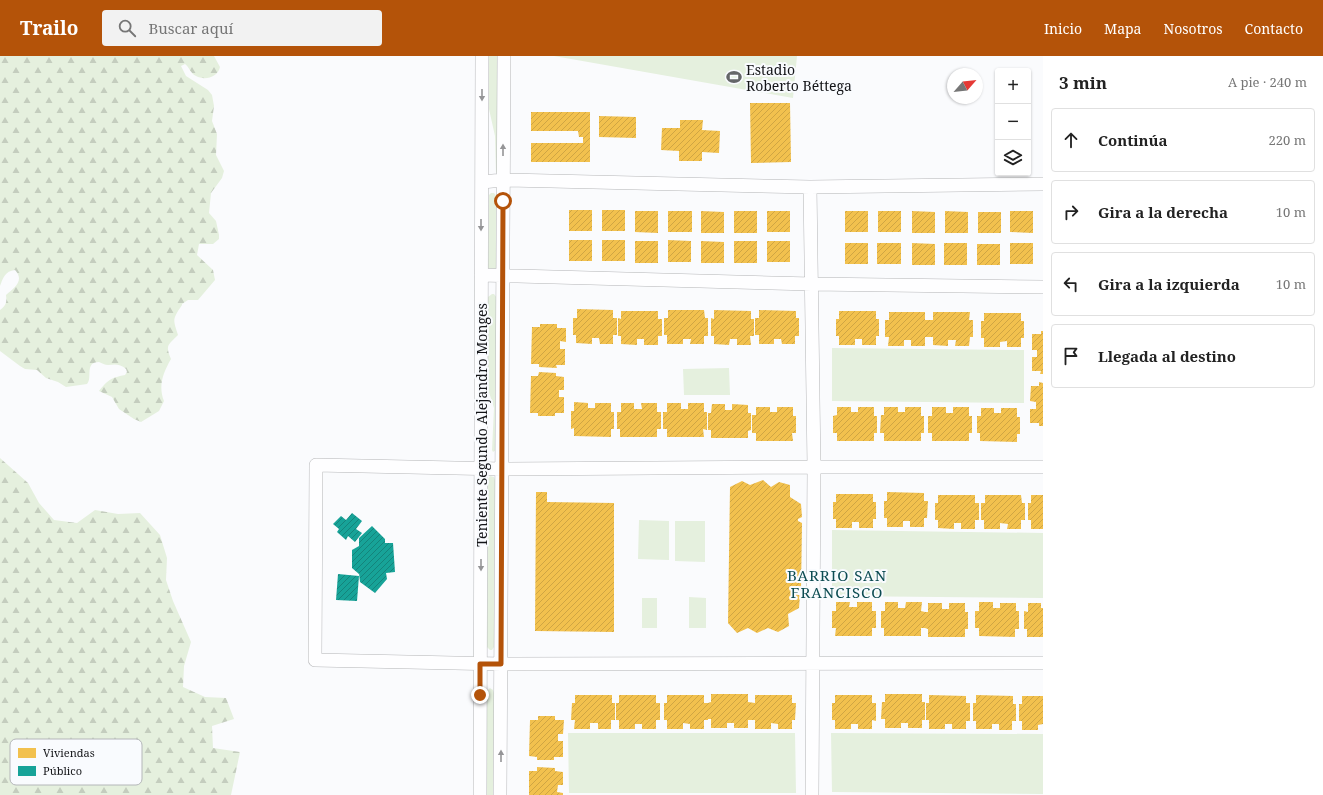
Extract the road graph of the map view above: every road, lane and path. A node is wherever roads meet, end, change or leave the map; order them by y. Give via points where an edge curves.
1 (482, 56) edge
2 (504, 56) edge
3 (503, 180) junction
4 (482, 182) junction
5 (1043, 184) edge
6 (810, 187) junction
7 (481, 275) junction
8 (503, 275) junction
9 (812, 284) junction
10 (1043, 286) edge
11 (814, 467) junction
12 (1043, 467) edge
13 (481, 469) junction
14 (502, 469) junction
15 (1043, 663) edge
16 (480, 664) junction
17 (501, 664) junction
18 (813, 664) junction
19 (480, 795) edge
20 (500, 795) edge
21 (812, 795) edge

1 -> 4 street, Teniente Segundo Alejandro Monges
3 -> 2 street, Teniente Segundo Alejandro Monges
3 - 4 street
3 - 6 street
3 - 8 street, Teniente Segundo Alejandro Monges
4 -> 7 street, Teniente Segundo Alejandro Monges
5 - 6 street
6 - 9 street
7 - 8 street
7 - 13 street, Teniente Segundo Alejandro Monges
8 - 9 street
8 - 14 street, Teniente Segundo Alejandro Monges
9 - 10 street
9 - 11 street
11 - 12 street
11 - 14 street
11 - 18 street
13 - 14 street
13 -> 16 street, Teniente Segundo Alejandro Monges
13 - 16 street via 316,465 315,644 315,660
14 - 17 street, Teniente Segundo Alejandro Monges
15 - 18 street
16 - 17 street
16 - 19 street, Teniente Segundo Alejandro Monges
17 - 18 street
20 -> 17 street, Teniente Segundo Alejandro Monges
18 - 21 street

